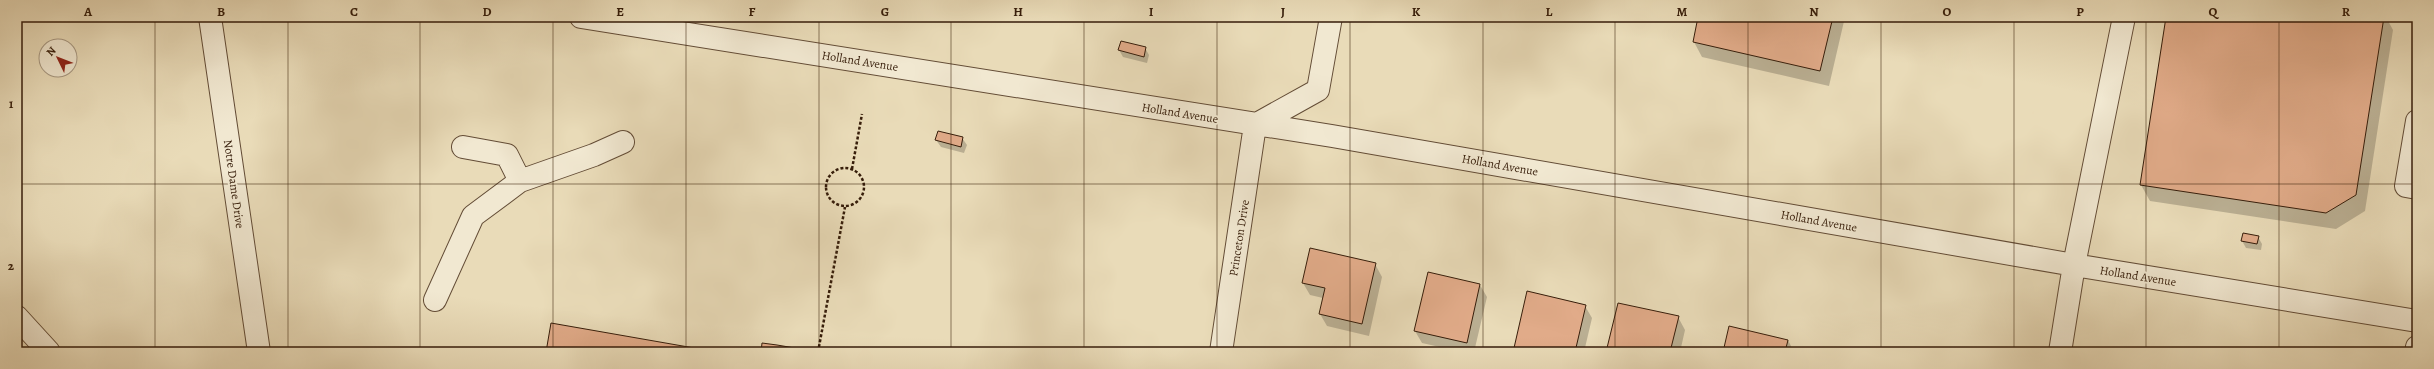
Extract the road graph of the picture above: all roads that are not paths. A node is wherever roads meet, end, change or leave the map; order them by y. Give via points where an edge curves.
1 (210, 17) edge
2 (581, 17) edge
3 (1331, 17) edge
4 (2124, 17) edge
5 (2417, 121) edge
6 (1255, 124) junction
7 (623, 142) dead end
8 (463, 147) dead end
9 (520, 181) junction
10 (2417, 188) edge
11 (2074, 265) junction
12 (435, 300) dead end
13 (17, 317) edge
14 (2417, 321) edge
15 (2417, 347) edge
16 (49, 352) edge
17 (259, 352) edge
18 (1222, 352) edge
19 (2060, 352) edge
20 (2416, 352) edge

1 - 17 street, Notre Dame Drive
2 - 6 street, Holland Avenue
3 - 6 street via 1318,90
4 - 11 street
5 - 10 street via 2406,186
6 - 11 street, Holland Avenue
6 - 18 street, Princeton Drive
7 - 9 street
8 - 9 street via 507,155
9 - 12 street via 473,216
11 - 14 street, Holland Avenue
11 - 19 street
13 - 16 street
15 - 20 street

